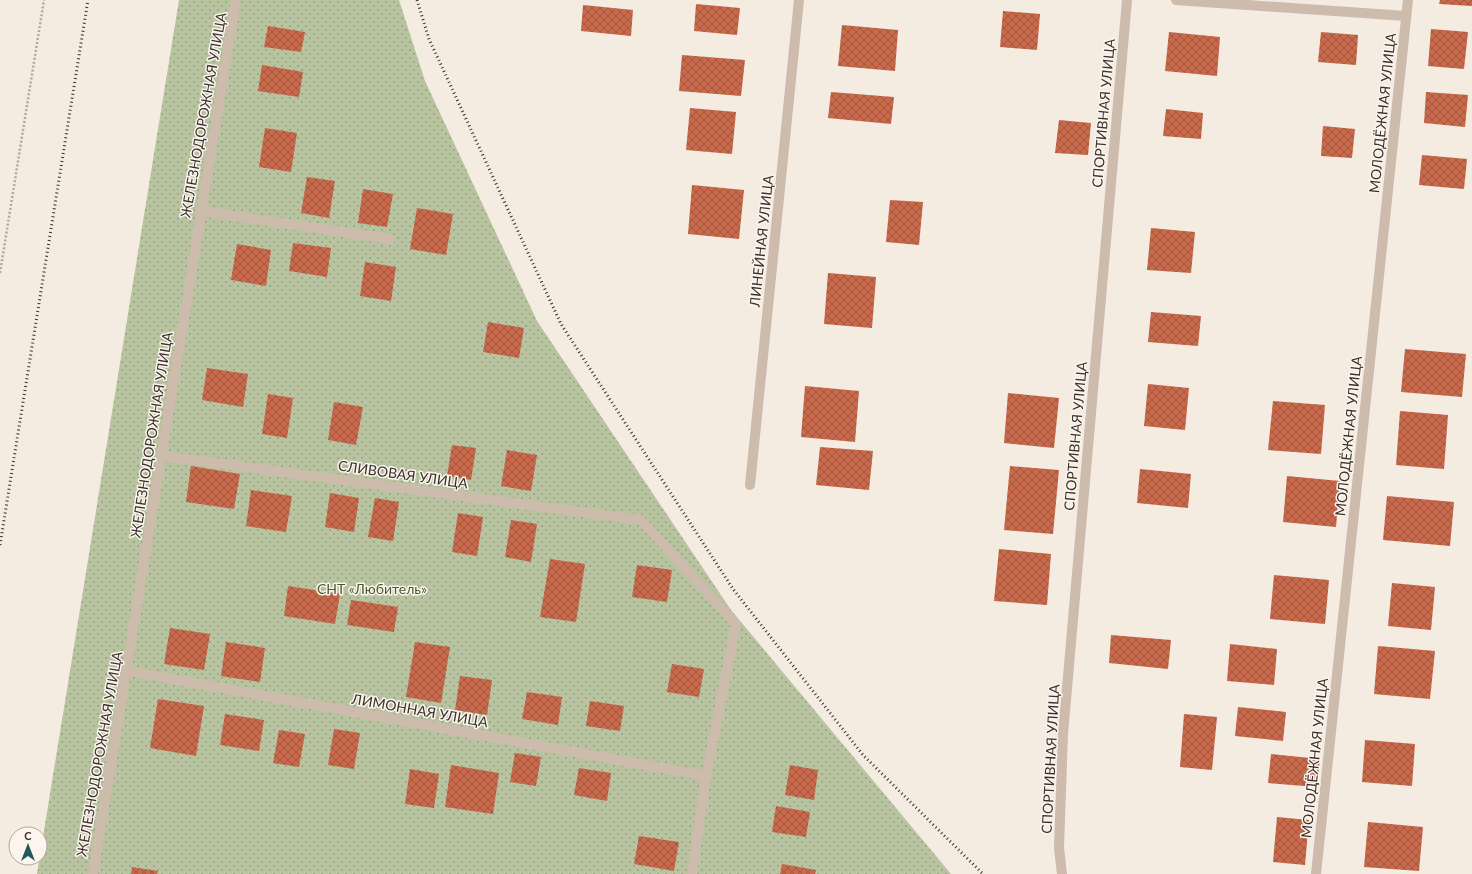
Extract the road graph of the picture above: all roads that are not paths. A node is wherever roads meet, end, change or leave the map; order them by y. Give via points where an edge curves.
1 (236, 0) edge
2 (799, 0) edge
3 (1127, 0) edge
4 (1176, 0) edge
5 (1408, 0) edge
6 (1406, 16) junction
7 (200, 211) junction
8 (390, 240) dead end
9 (162, 456) junction
10 (750, 486) dead end
11 (128, 671) junction
12 (706, 776) junction
13 (93, 874) edge
14 (692, 874) edge
15 (1062, 874) edge
16 (1316, 874) edge

1 - 7 street, ЖЕЛЕЗНОДОРОЖНАЯ УЛИЦА
2 - 10 street, ЛИНЕЙНАЯ УЛИЦА
3 - 15 street, СПОРТИВНАЯ УЛИЦА via 1063,734 1059,848
4 - 6 street
5 - 6 street, МОЛОДЁЖНАЯ УЛИЦА
6 - 16 street, МОЛОДЁЖНАЯ УЛИЦА
7 - 8 street
7 - 9 street, ЖЕЛЕЗНОДОРОЖНАЯ УЛИЦА
9 - 11 street, ЖЕЛЕЗНОДОРОЖНАЯ УЛИЦА
9 - 12 street, СЛИВОВАЯ УЛИЦА via 641,520 736,624
11 - 12 street, ЛИМОННАЯ УЛИЦА
11 - 13 street, ЖЕЛЕЗНОДОРОЖНАЯ УЛИЦА
12 - 14 street

